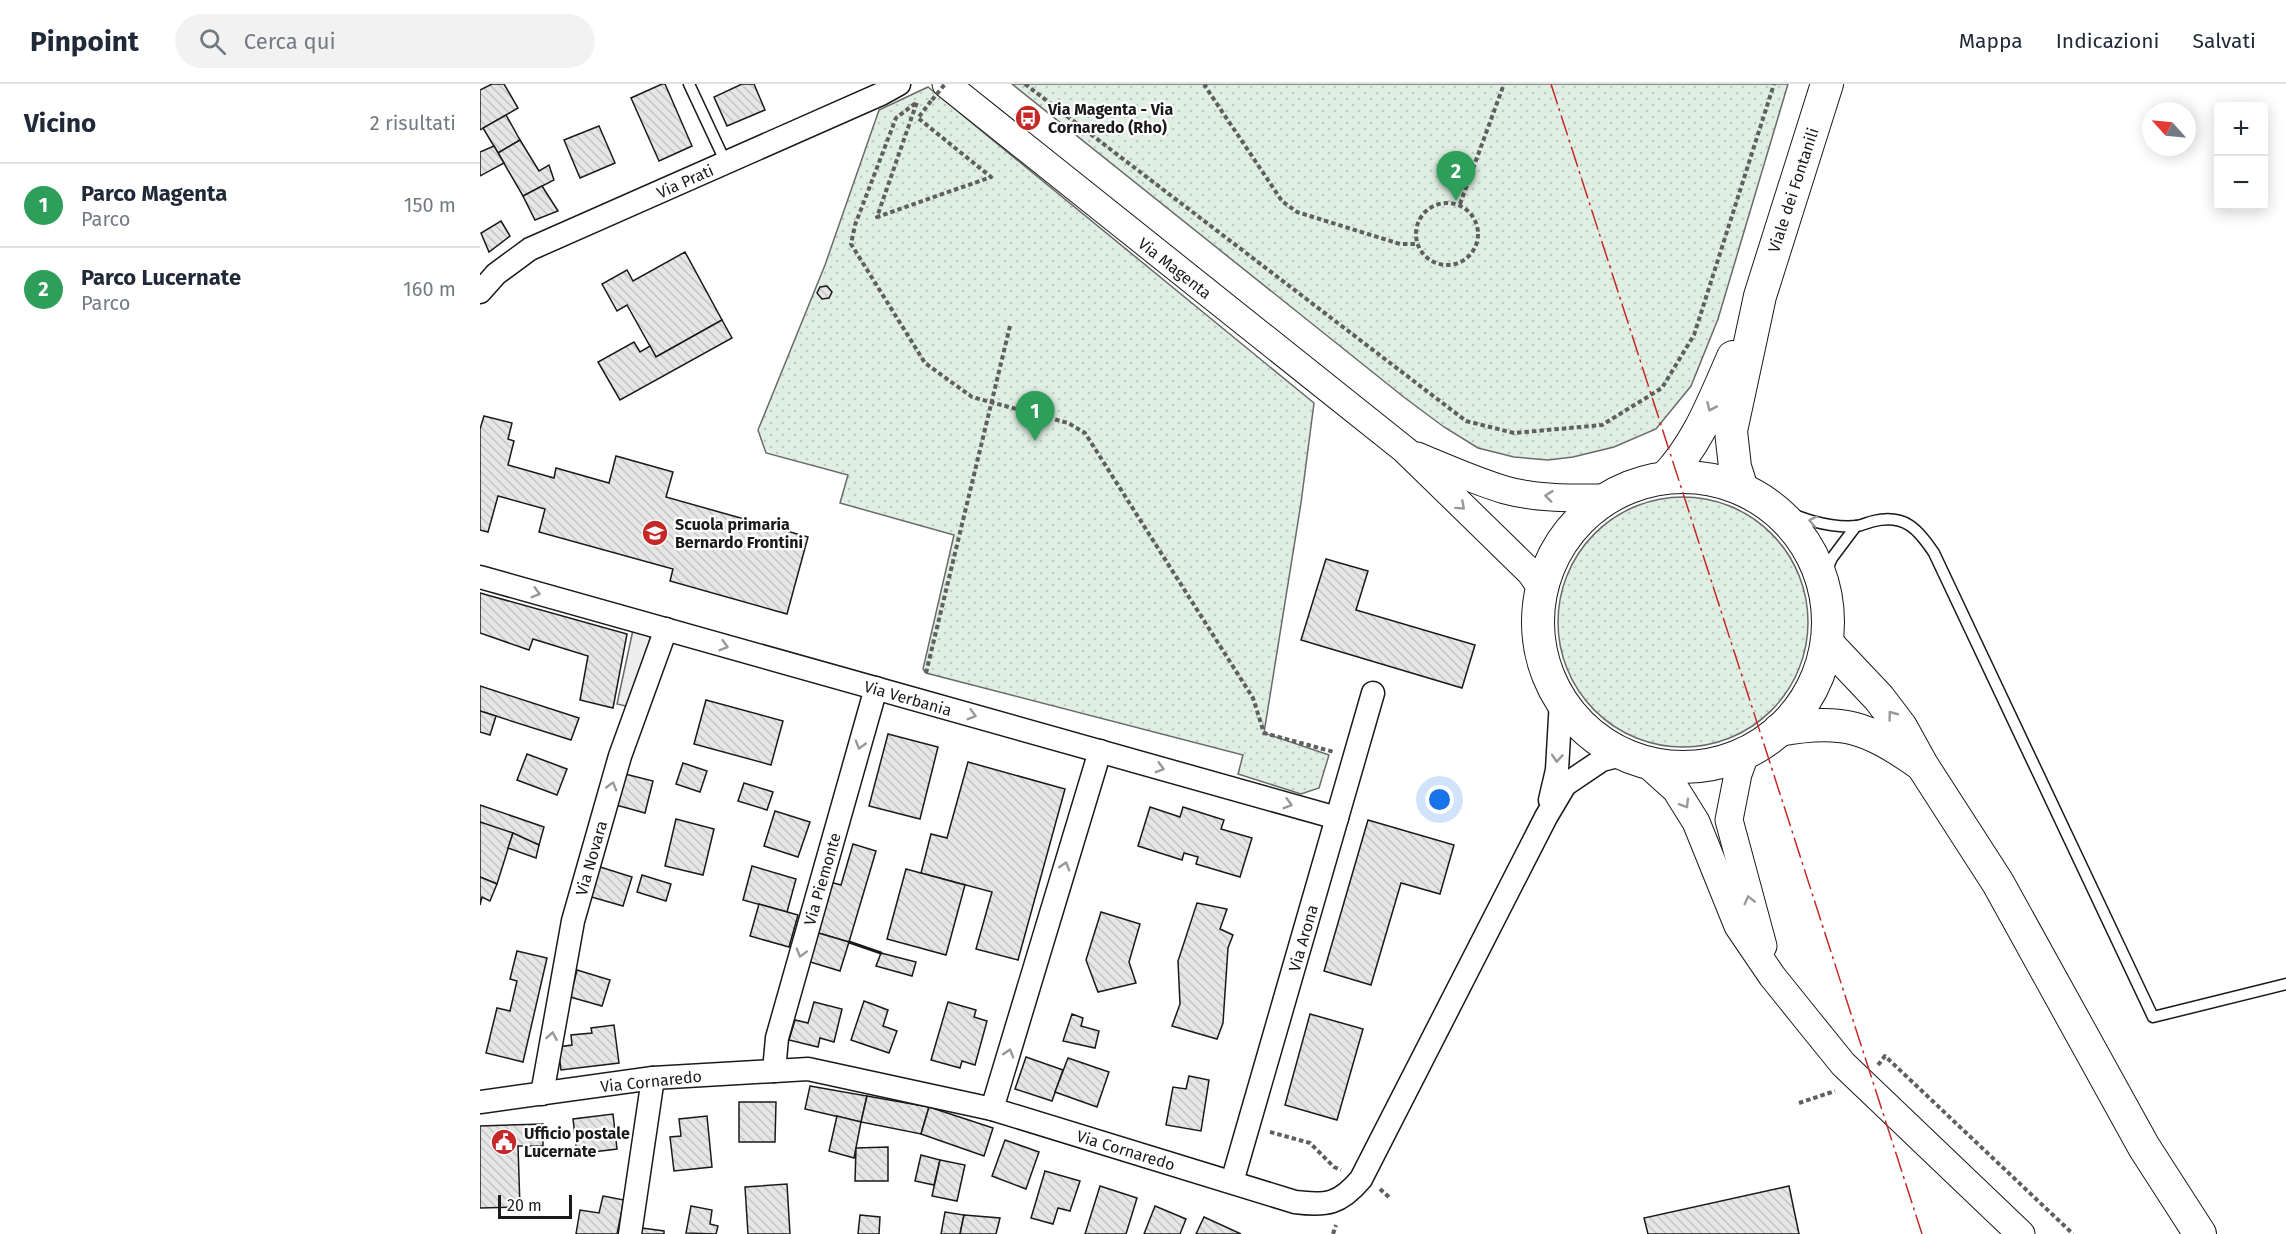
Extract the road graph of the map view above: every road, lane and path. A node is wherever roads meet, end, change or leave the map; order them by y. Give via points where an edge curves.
1 (689, 84) edge
2 (899, 84) edge
3 (1025, 84) edge
4 (1206, 84) edge
5 (1504, 84) edge
6 (1774, 84) edge
7 (1827, 84) edge
8 (941, 89) edge
9 (726, 163) junction
10 (1460, 204) junction
11 (1418, 244) junction
12 (480, 292) edge
13 (1760, 296) junction
14 (1010, 326) dead end
15 (992, 403) junction
16 (1405, 450) junction
17 (1665, 478) junction
18 (1742, 489) junction
19 (1608, 498) junction
20 (1772, 506) junction
21 (1856, 526) junction
22 (480, 577) edge
23 (1822, 581) junction
24 (1542, 589) junction
25 (666, 629) junction
26 (1827, 643) junction
27 (926, 673) dead end
28 (876, 688) junction
29 (1373, 693) dead end
30 (1561, 700) junction
31 (1779, 730) junction
32 (1100, 751) junction
33 (1746, 752) junction
34 (1339, 753) dead end
35 (1635, 758) junction
36 (1922, 765) junction
37 (1546, 817) junction
38 (1337, 818) junction
39 (1773, 976) junction
40 (2286, 984) edge
41 (1885, 1056) dead end
42 (774, 1071) junction
43 (653, 1078) junction
44 (1862, 1082) junction
45 (542, 1094) junction
46 (480, 1102) edge
47 (1799, 1103) dead end
48 (992, 1109) junction
49 (1249, 1126) junction
50 (1361, 1179) junction
51 (1232, 1182) junction
52 (1390, 1199) dead end
53 (630, 1234) edge
54 (2021, 1234) edge
55 (2073, 1234) edge
56 (2200, 1234) edge

1 - 9 lane
2 - 9 street, Via Prati
3 - 6 path via 1466,421 1514,434 1602,425 1662,388 1694,334
4 - 11 path via 1282,201 1297,212 1400,244
5 - 10 path
7 - 13 main road, Viale dei Fontanili
8 - 15 path via 918,118 991,177 878,217 916,102 896,118 851,244 925,363 972,397
8 - 16 street, Via Magenta
9 - 12 street, Via Prati via 530,249 496,274
10 - 11 path via 1447,202 1424,212 1418,223
10 - 11 path via 1475,218 1479,236 1475,250 1466,260 1438,264 1427,258
13 -> 17 main road, Viale dei Fontanili via 1700,432 1681,462
13 - 18 main road, Viale dei Fontanili via 1731,431
14 - 15 path
15 - 27 path
15 - 34 path via 1068,423 1085,433 1253,698 1264,733
19 -> 16 street, Via Magenta via 1557,498 1507,490
16 -> 24 street, Via Magenta via 1523,565
17 - 18 main road via 1701,477
17 - 19 main road
18 - 20 main road
19 - 24 main road via 1586,514 1565,538
21 -> 20 lane via 1809,522
20 - 23 main road via 1802,538
21 - 23 lane via 1832,558
21 - 40 lane via 1896,518 1910,525 1928,544 2153,1017
22 -> 25 street, Via Verbania
23 - 26 main road
24 - 30 main road via 1538,615 1540,643
25 -> 28 street, Via Verbania
45 -> 25 street, Via Novara via 573,921 620,756
26 - 31 main road via 1807,697
36 -> 26 main road via 1879,698
28 -> 32 street, Via Verbania
28 -> 42 street, Via Piemonte via 777,1038
29 - 38 street, Via Arona
30 - 35 main road via 1599,740
30 -> 37 street, Via Cornaredo via 1557,770
31 - 33 main road
31 - 36 main road via 1810,724 1861,729 1888,741
32 -> 38 street, Via Verbania
48 -> 32 street
33 - 35 main road via 1702,765 1673,766
39 -> 33 street via 1729,820
35 - 37 street, Via Cornaredo via 1602,760 1565,785
35 -> 39 street via 1676,790 1696,822 1738,926
36 - 56 main road via 1998,883 2144,1147
37 - 50 street, Via Cornaredo
38 - 49 street, Via Arona
39 - 44 street
41 - 55 path
42 - 43 street, Via Cornaredo
42 - 48 street, Via Cornaredo via 808,1069
43 - 45 street, Via Cornaredo
43 - 53 street
44 - 47 path
44 - 54 street
45 - 46 street, Via Cornaredo
48 - 51 street, Via Cornaredo
49 - 50 path via 1310,1143 1334,1167
49 - 51 street, Via Arona
50 - 51 street, Via Cornaredo via 1347,1195 1315,1204 1295,1202
50 - 52 path

